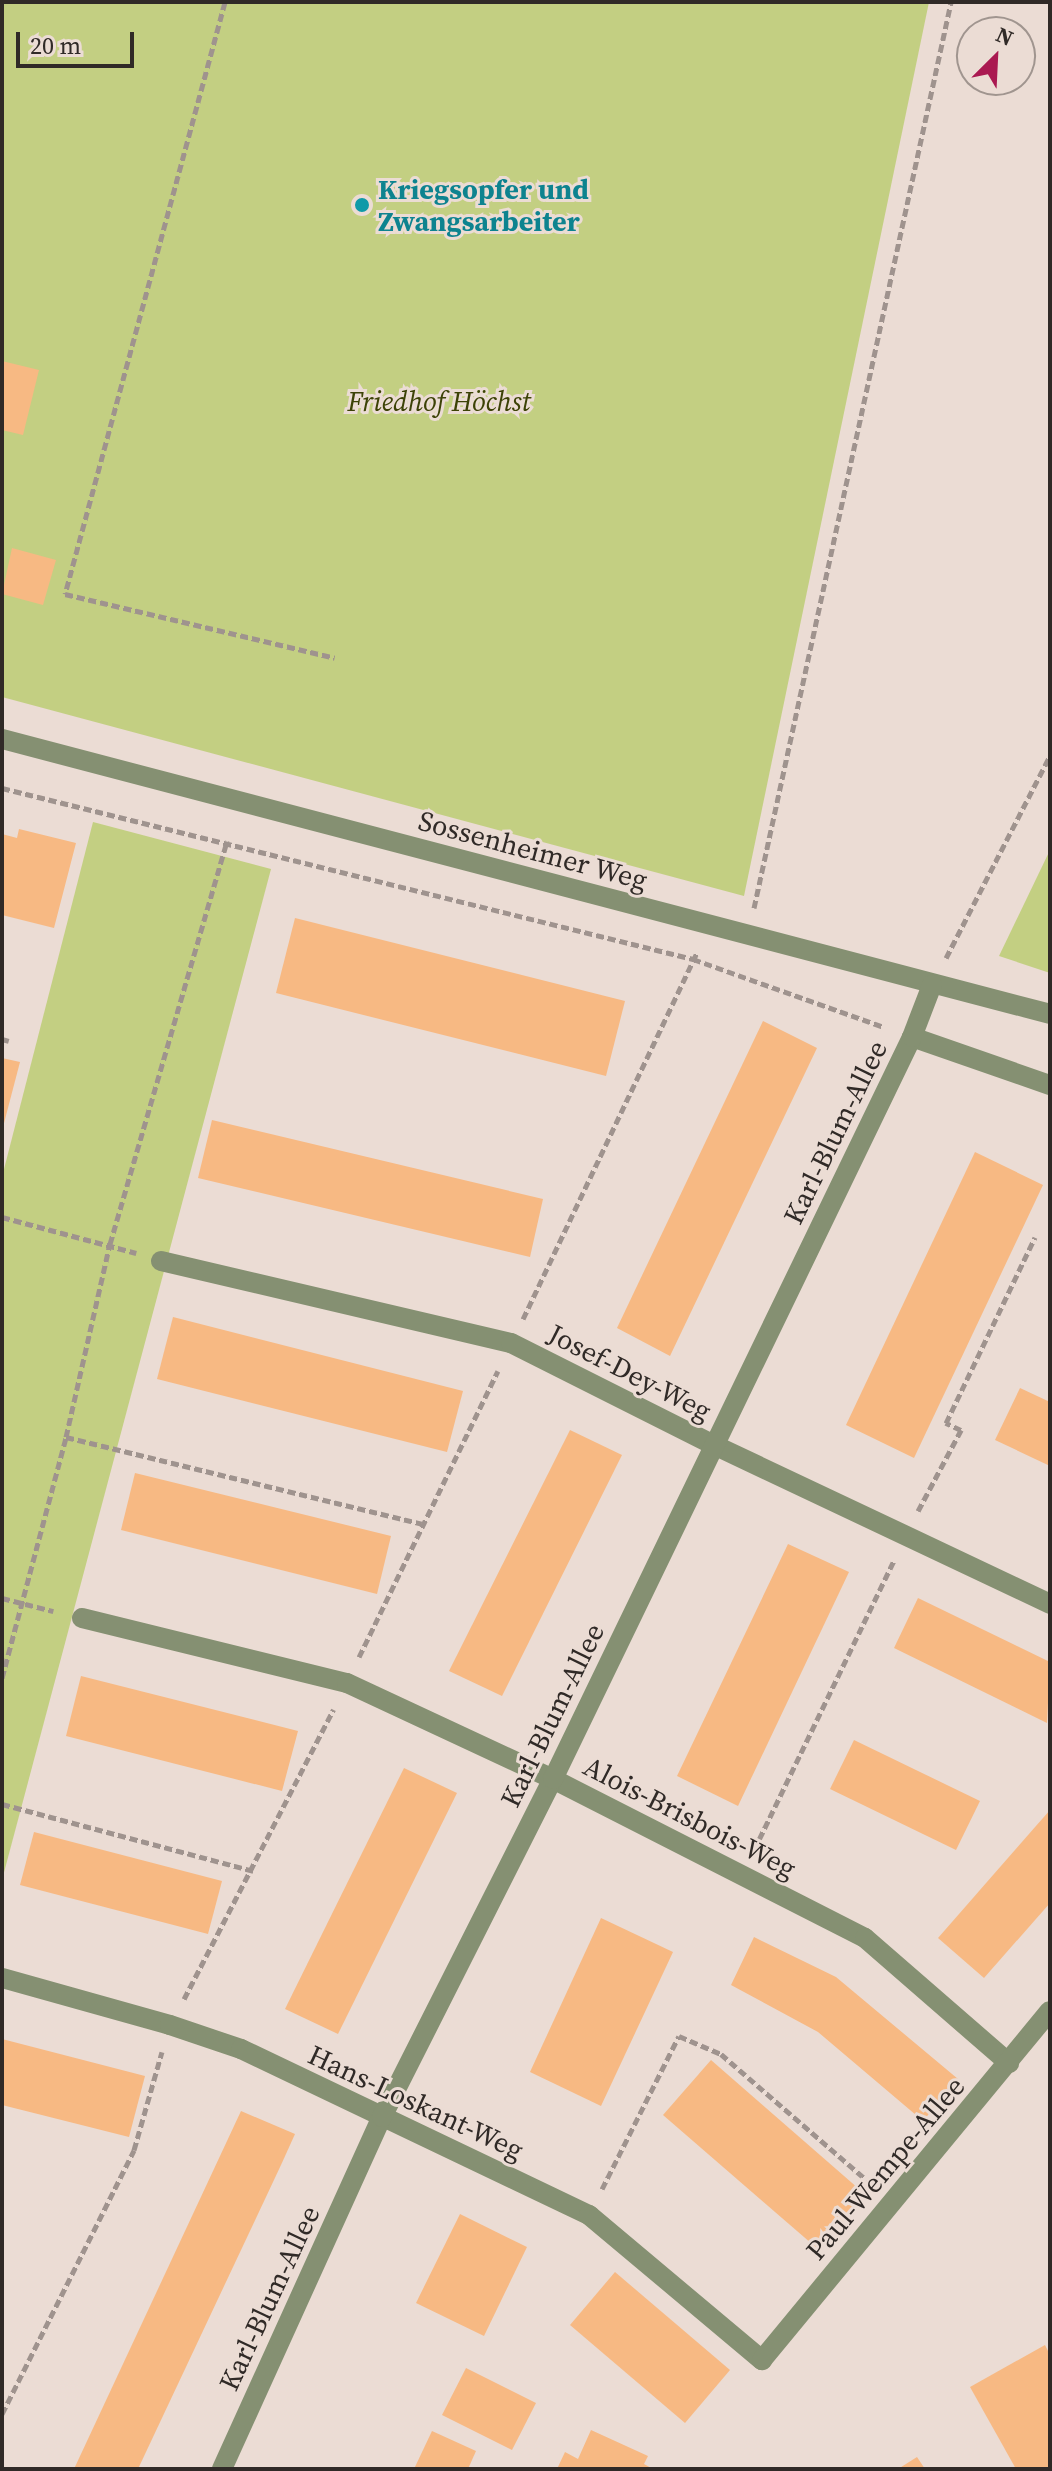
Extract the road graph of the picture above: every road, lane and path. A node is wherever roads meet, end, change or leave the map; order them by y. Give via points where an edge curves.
1 (225, 2) edge
2 (951, 2) edge
3 (335, 658) dead end
4 (2, 739) edge
5 (1050, 756) edge
6 (2, 788) edge
7 (227, 841) junction
8 (748, 934) junction
9 (932, 985) junction
10 (1050, 1014) edge
11 (912, 1037) junction
12 (1050, 1085) edge
13 (2, 1217) edge
14 (110, 1244) junction
15 (161, 1261) joint
16 (66, 1437) junction
17 (714, 1445) junction
18 (422, 1524) dead end
19 (2, 1598) edge
20 (20, 1603) junction
21 (1050, 1604) edge
22 (82, 1618) joint
23 (2, 1678) edge
24 (553, 1779) junction
25 (2, 1804) edge
26 (253, 1871) dead end
27 (2, 1978) edge
28 (1050, 2011) edge
29 (1009, 2063) junction
30 (382, 2117) junction
31 (893, 2203) junction
32 (589, 2215) junction
33 (762, 2360) joint
34 (222, 2469) edge

1 - 3 path via 65,594
2 - 8 path
4 - 8 street, Sossenheimer Weg
5 - 9 path
6 - 7 path
7 - 11 path via 693,959
7 - 14 path
8 - 9 street, Sossenheimer Weg
9 - 10 street, Sossenheimer Weg
9 - 11 street, Karl-Blum-Allee
11 - 12 street
11 - 17 street, Karl-Blum-Allee
13 - 14 path
14 - 15 path
14 - 16 path
15 - 17 street, Josef-Dey-Weg via 511,1343
16 - 18 path
16 - 20 path
17 - 21 street, Josef-Dey-Weg
17 - 24 street, Karl-Blum-Allee
19 - 20 path
20 - 22 path
20 - 23 path
22 - 24 street, Alois-Brisbois-Weg via 347,1683
24 - 29 street, Alois-Brisbois-Weg via 865,1938
24 - 30 street, Karl-Blum-Allee
25 - 26 path
27 - 30 street, Hans-Loskant-Weg via 241,2049
28 - 29 street, Paul-Wempe-Allee
29 - 31 street, Paul-Wempe-Allee
30 - 32 street, Hans-Loskant-Weg
30 - 34 street, Karl-Blum-Allee
31 - 32 path via 721,2054 679,2036
31 - 33 street, Paul-Wempe-Allee
32 - 33 street, Hans-Loskant-Weg

